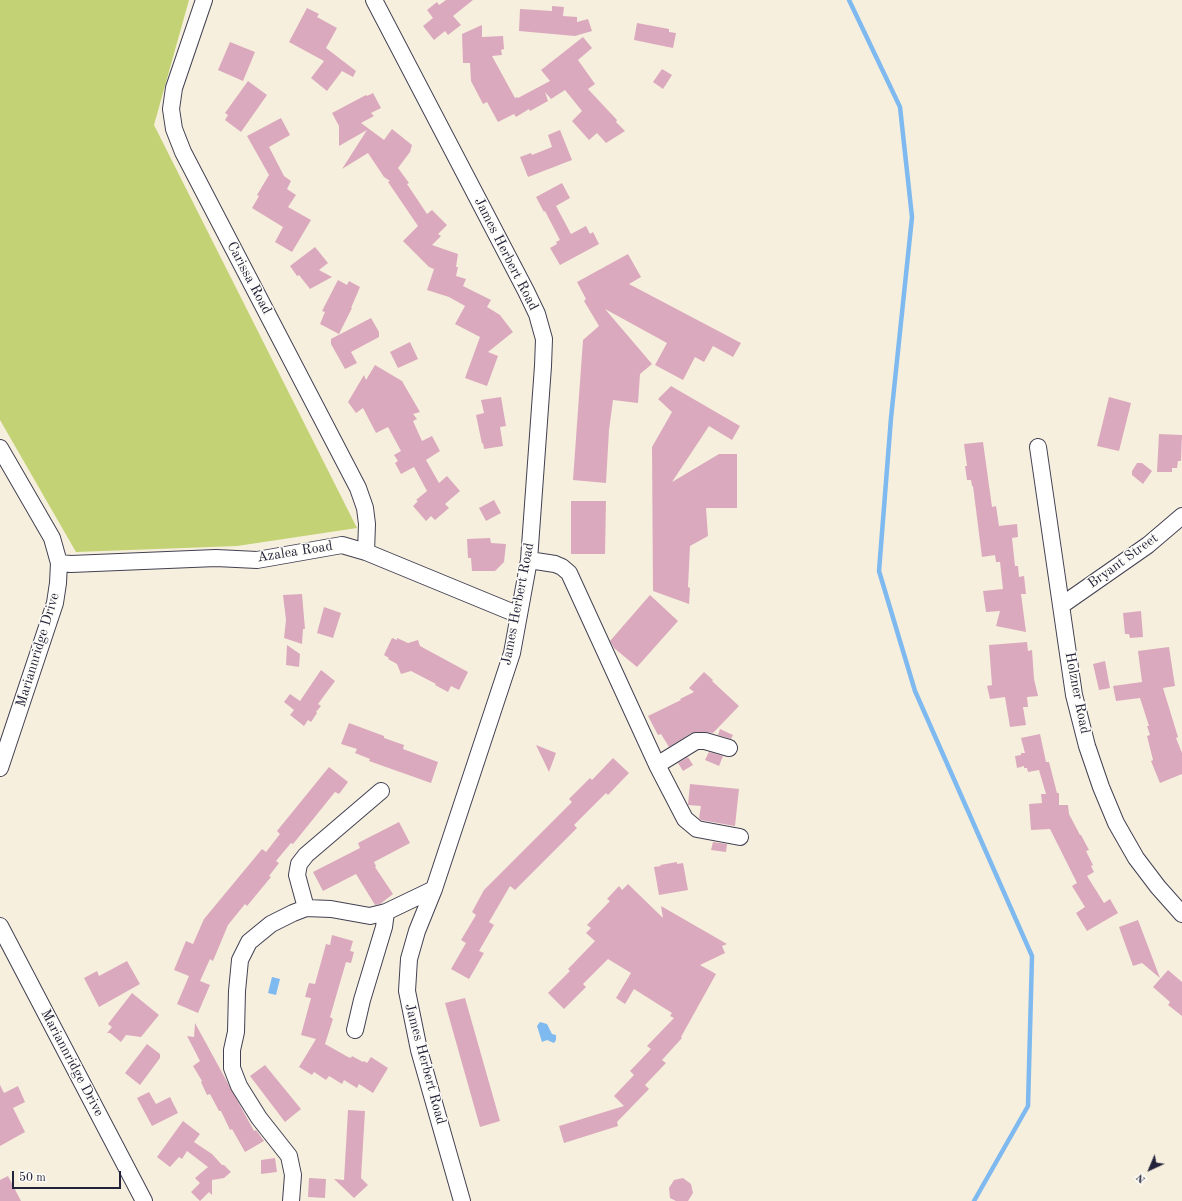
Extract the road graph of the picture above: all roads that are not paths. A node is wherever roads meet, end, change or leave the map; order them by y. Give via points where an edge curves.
1 (204, 0) edge
2 (374, 0) edge
3 (1038, 447) dead end
4 (0, 448) edge
5 (1182, 516) edge
6 (366, 552) junction
7 (529, 560) junction
8 (59, 563) junction
9 (1062, 605) junction
10 (519, 615) junction
11 (729, 748) dead end
12 (657, 764) junction
13 (0, 768) edge
14 (381, 791) dead end
15 (740, 837) dead end
16 (434, 889) junction
17 (306, 908) junction
18 (386, 912) junction
19 (1182, 914) edge
20 (0, 926) edge
21 (355, 1030) dead end
22 (144, 1201) edge
23 (291, 1201) edge
24 (462, 1201) edge

1 - 6 street, Carissa Road via 174,88 171,109 174,129 183,152 358,488 368,524
2 - 7 street, James Herbert Road via 526,291 537,314 544,339
3 - 9 street, Holzner Road
4 - 8 street, Mariannridge Drive via 52,538
5 - 9 street, Bryant Street via 1148,545
6 - 8 street, Azalea Road via 342,545 257,560 216,558
6 - 10 street, Azalea Road
7 - 10 street, James Herbert Road
7 - 12 street via 555,564 569,573
8 - 13 street, Mariannridge Drive via 55,603
9 - 19 street, Holzner Road via 1074,695 1101,787 1116,823 1136,858
10 - 16 street, James Herbert Road via 512,653
11 - 12 street via 696,741
12 - 15 street via 685,819 691,825 704,832
14 - 17 street via 306,855 299,864 297,875
16 - 18 street
16 - 24 street, James Herbert Road via 409,959 407,991 420,1050
17 - 18 street via 332,909 370,916
17 - 23 street via 271,924 249,942 240,960 236,1032 232,1050 232,1068 239,1086 259,1118 289,1156 293,1175
18 - 21 street
20 - 22 street, Mariannridge Drive

